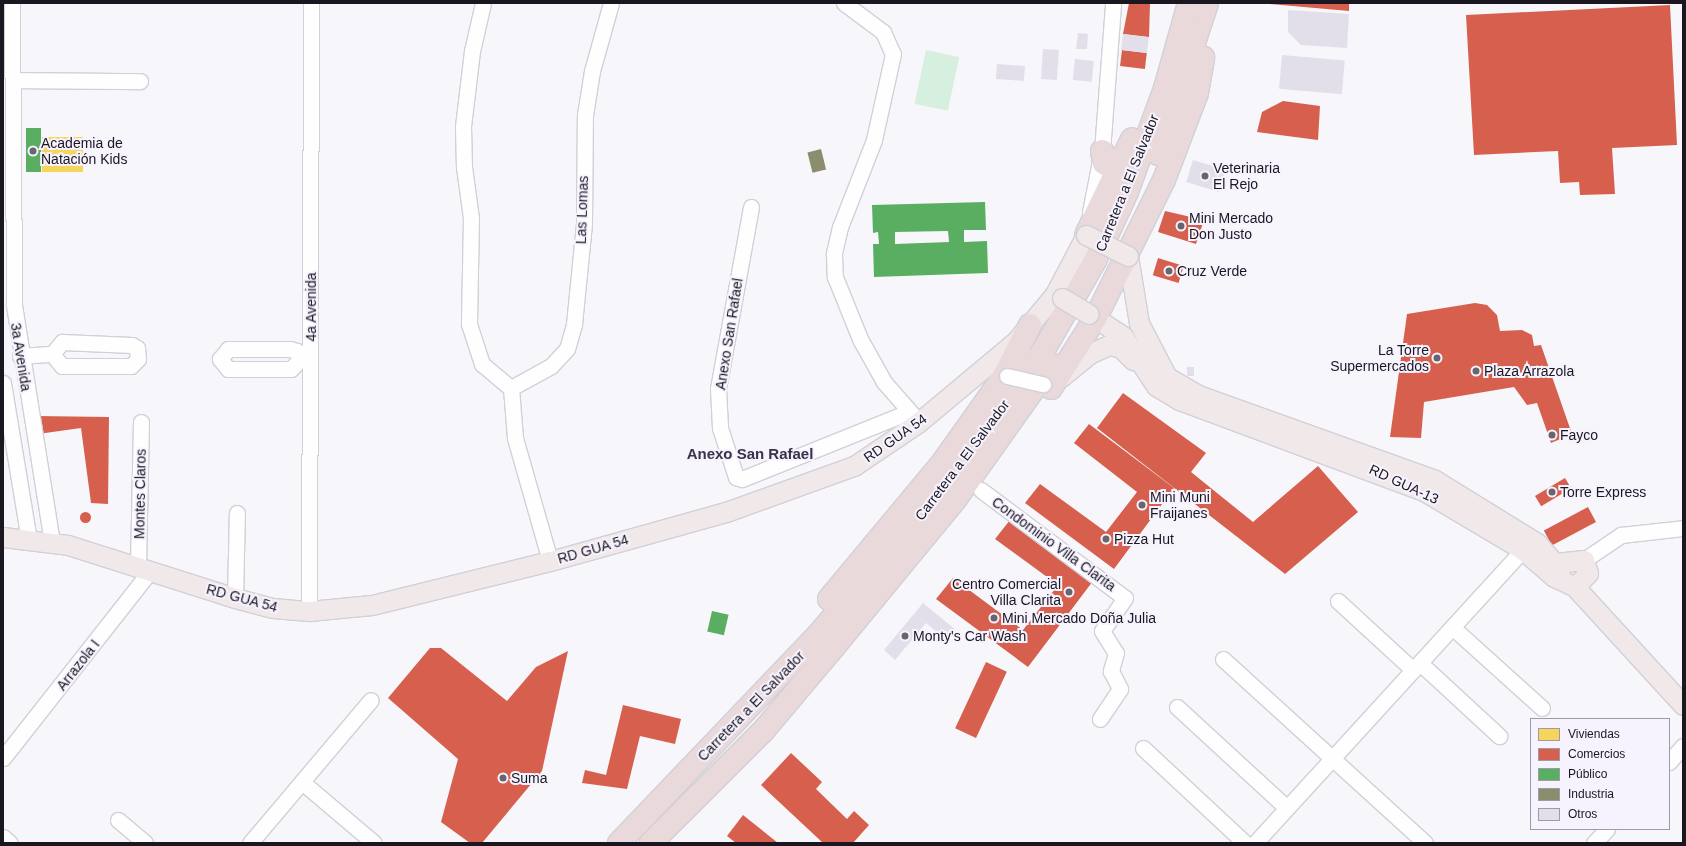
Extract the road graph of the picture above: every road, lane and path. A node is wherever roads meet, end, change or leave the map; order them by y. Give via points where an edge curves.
1 (12, 3) edge
2 (311, 3) edge
3 (483, 3) edge
4 (611, 3) edge
5 (844, 3) edge
6 (1113, 3) edge
7 (1197, 4) edge
8 (14, 80) junction
9 (140, 81) dead end
10 (1102, 151) junction
11 (1127, 153) junction
12 (751, 207) dead end
13 (1086, 235) junction
14 (1128, 256) junction
15 (1058, 296) junction
16 (1093, 316) junction
17 (1030, 325) junction
18 (52, 354) junction
19 (20, 356) junction
20 (1006, 376) junction
21 (968, 381) junction
22 (3, 382) edge
23 (1050, 384) junction
24 (1156, 386) junction
25 (511, 388) junction
26 (914, 417) junction
27 (141, 422) dead end
28 (981, 490) junction
29 (237, 513) dead end
30 (311, 516) junction
31 (1683, 528) edge
32 (3, 537) edge
33 (29, 540) junction
34 (52, 541) junction
35 (1530, 547) junction
36 (550, 562) junction
37 (1555, 563) junction
38 (145, 568) junction
39 (1582, 575) junction
40 (235, 598) junction
41 (1338, 601) dead end
42 (381, 603) junction
43 (309, 611) junction
44 (1452, 627) junction
45 (1223, 659) dead end
46 (1417, 666) junction
47 (371, 700) dead end
48 (1683, 705) edge
49 (1177, 707) dead end
50 (1542, 708) dead end
51 (745, 713) junction
52 (1100, 719) dead end
53 (764, 730) junction
54 (1499, 736) dead end
55 (1683, 746) edge
56 (1143, 748) dead end
57 (3, 758) edge
58 (1331, 760) junction
59 (1670, 761) edge
60 (717, 775) junction
61 (302, 782) junction
62 (675, 786) junction
63 (1287, 808) junction
64 (118, 820) dead end
65 (1606, 830) edge
66 (3, 837) edge
67 (10, 843) edge
68 (145, 843) edge
69 (250, 843) edge
70 (374, 843) edge
71 (619, 843) edge
72 (627, 843) edge
73 (651, 843) edge
74 (1245, 843) edge
75 (1255, 843) edge
76 (1425, 843) edge
77 (1594, 843) edge

1 - 8 street, 3a Avenida
2 - 30 street, 4a Avenida via 305,359
3 - 25 street via 472,51 463,127 464,167 471,218 469,324 482,364
4 - 25 street, Las Lomas via 592,71 585,115 584,223 574,324 566,349 551,366
5 - 26 street via 883,32 893,54 874,140 840,227 834,254 835,277 872,362 895,399
6 - 10 street
7 - 11 highway via 1166,42
7 - 14 highway via 1208,35 1197,92 1164,180
7 - 51 highway, Carretera a El Salvador via 1127,192 1095,260 1042,353 912,525 818,636
7 - 53 highway, Carretera a El Salvador via 1171,120 1108,267 1056,358 956,500
8 - 9 street
8 - 19 street, 3a Avenida via 14,306
10 - 11 highway via 1104,163 1109,166
10 - 13 street
11 - 13 highway
12 - 26 street, Anexo San Rafael via 718,388 720,428 736,477 742,479
13 - 14 main road, bridge
13 - 15 main road, RD GUA 54
14 - 16 highway
14 - 35 main road, RD GUA-13 via 1139,323 1167,377 1198,395 1436,480
15 - 16 main road, RD GUA-13, bridge
15 - 17 main road, RD GUA 54
16 - 23 highway
16 - 24 main road, RD GUA-13 via 1124,336
17 - 20 highway
17 - 21 main road, RD GUA 54
18 - 18 street via 62,366 131,366 138,359 137,348 132,345 62,342
18 - 19 street
19 - 34 street, 3a Avenida
20 - 21 street
20 - 23 street, bridge
20 - 51 highway via 940,466 833,594
21 - 26 main road, RD GUA 54
22 - 33 street, 3a Avenida
23 - 24 main road via 1089,354 1113,345 1125,351
23 - 28 highway
24 - 35 main road, RD GUA-13 via 1198,409 1368,467 1424,491
25 - 36 street via 515,438
26 - 36 main road, RD GUA 54 via 854,466 833,476 726,512
27 - 38 street, Montes Claros
28 - 52 street, Condominio Villa Clarita via 1125,598 1102,631 1116,651 1111,671 1120,689
28 - 53 highway via 847,650
29 - 40 street
30 - 42 street via 315,590 319,600 328,605
30 - 43 street, 4a Avenida
31 - 39 street via 1621,535
32 - 33 main road, RD GUA 54
33 - 34 main road, RD GUA 54
34 - 38 main road, RD GUA 54
35 - 37 main road
35 - 39 main road, RD GUA-13 via 1554,577
35 - 44 street
36 - 42 main road, RD GUA 54
37 - 39 main road
37 - 39 main road
38 - 40 main road, RD GUA 54
38 - 57 street, Arrazola I
39 - 48 main road, RD GUA-13 via 1590,602
40 - 43 main road, RD GUA 54 via 273,608
41 - 46 street
42 - 43 main road, RD GUA 54
44 - 46 street
44 - 50 street
45 - 58 street
46 - 54 street
46 - 58 street
47 - 61 street
49 - 63 street
51 - 62 highway, Carretera a El Salvador
53 - 60 highway, Carretera a El Salvador
55 - 59 street
56 - 74 street
58 - 63 street
58 - 76 street
60 - 62 highway
60 - 73 highway, Carretera a El Salvador
61 - 69 street
61 - 70 street
62 - 71 highway, Carretera a El Salvador
62 - 72 highway via 672,798
63 - 75 street
64 - 68 street
65 - 77 street
66 - 67 street

